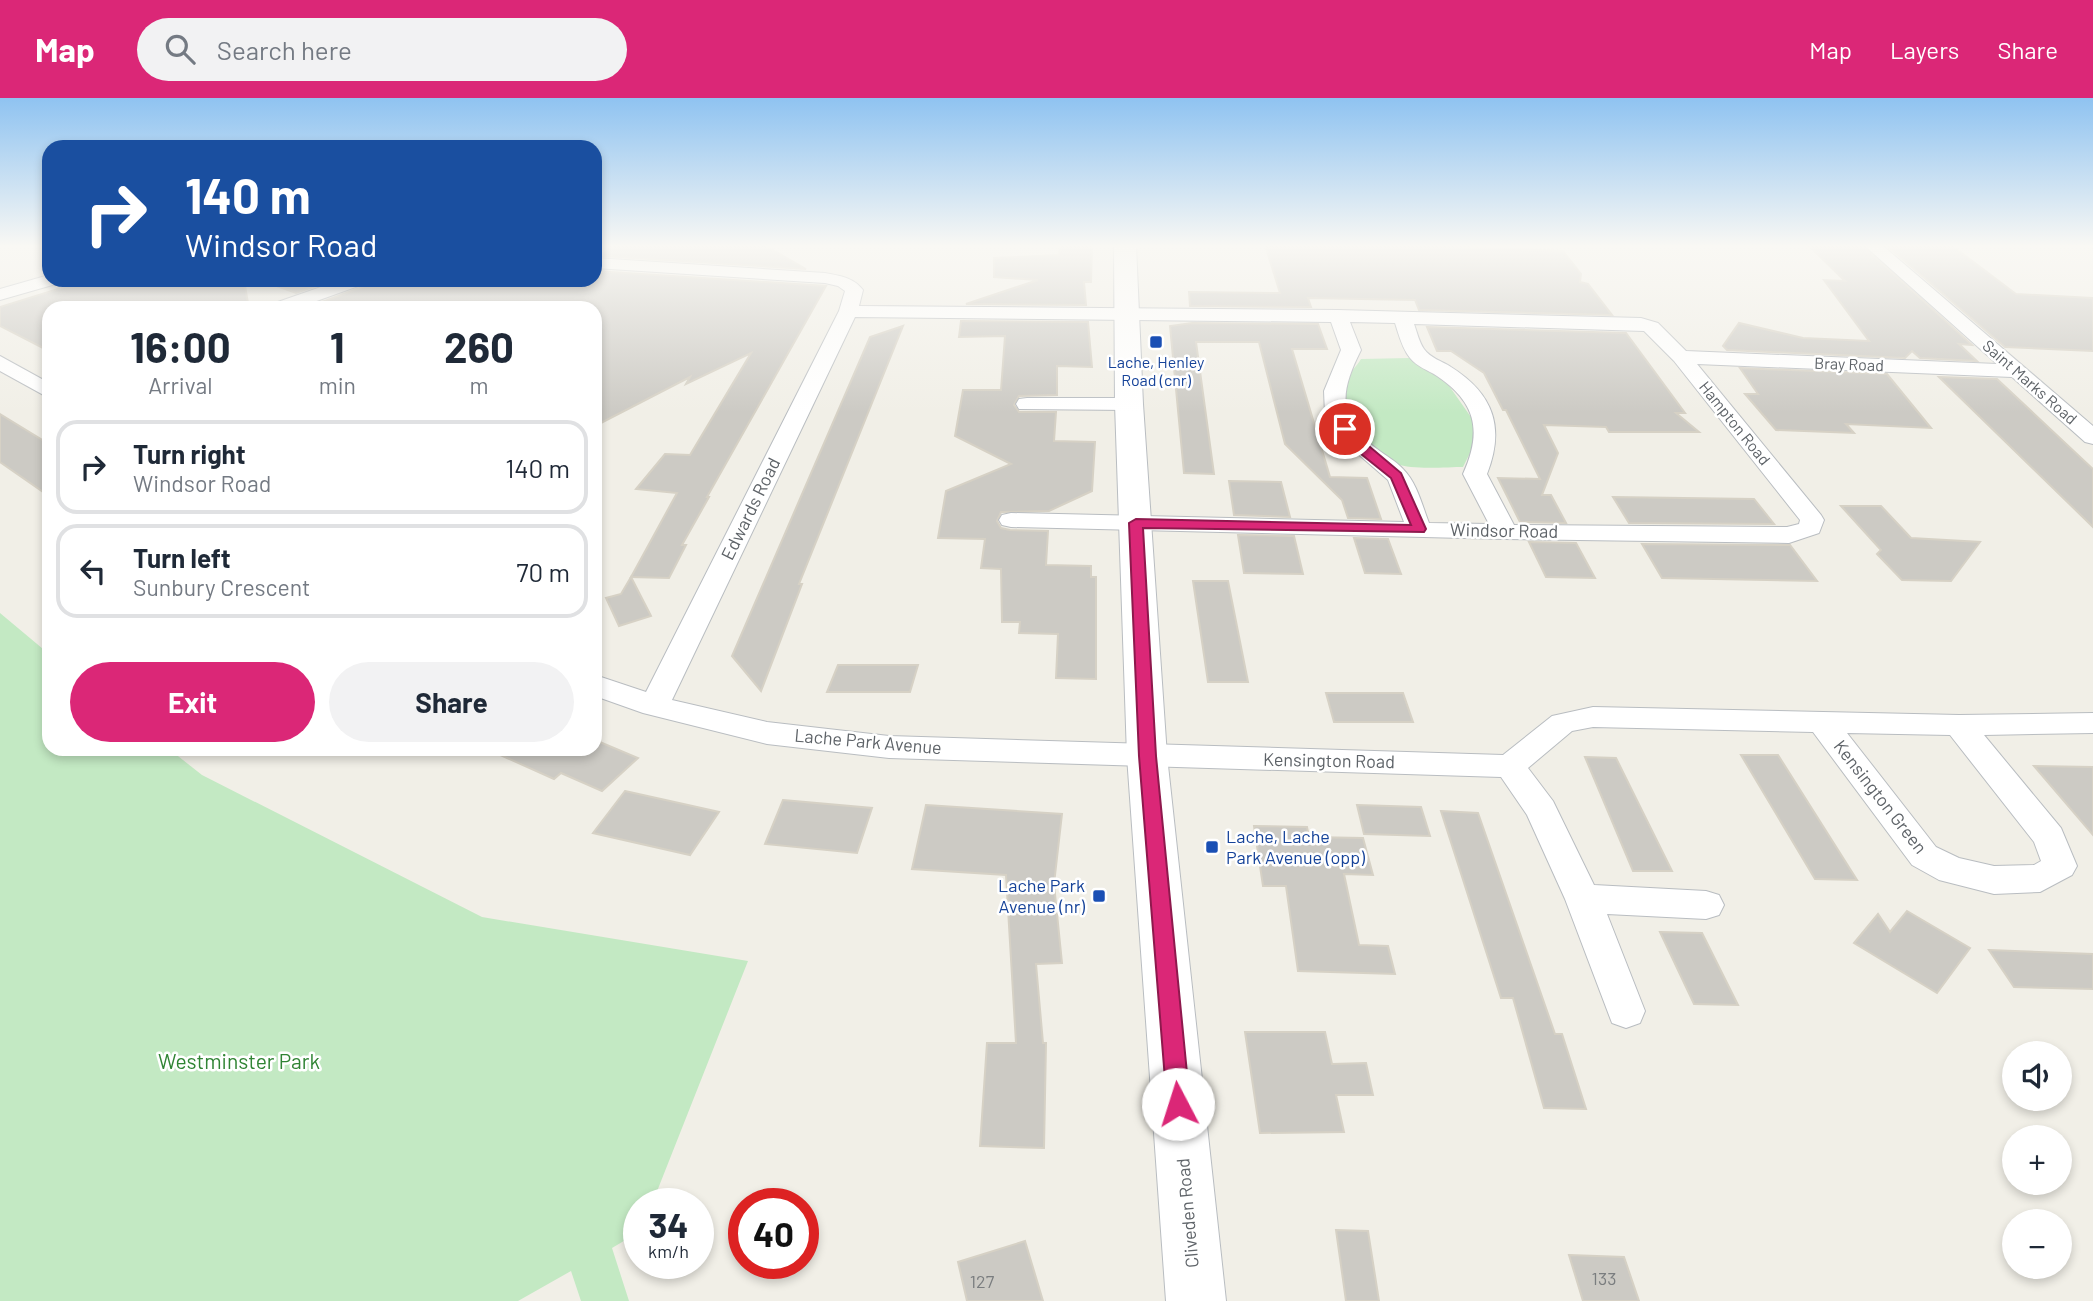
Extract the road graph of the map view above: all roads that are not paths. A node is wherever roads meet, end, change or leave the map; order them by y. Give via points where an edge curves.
1 (851, 301) edge
2 (1127, 301) edge
3 (1937, 301) edge
4 (848, 311) junction
5 (1127, 314) junction
6 (1338, 316) junction
7 (1403, 317) junction
8 (1681, 357) junction
9 (0, 362) edge
10 (2017, 371) junction
11 (42, 387) edge
12 (1027, 404) dead end
13 (1129, 404) junction
14 (2093, 437) edge
15 (1011, 520) dead end
16 (1136, 523) junction
17 (1419, 529) junction
18 (1505, 532) junction
19 (1789, 535) joint
20 (602, 687) edge
21 (654, 706) junction
22 (1820, 720) junction
23 (2093, 723) edge
24 (1959, 725) junction
25 (1147, 756) junction
26 (1510, 765) junction
27 (1583, 899) junction
28 (1706, 905) dead end
29 (1626, 1011) dead end
30 (1196, 1301) edge

1 - 4 street
2 - 5 street, Cliveden Road
3 - 10 street, Saint Marks Road
4 - 5 street
4 - 21 street, Edwards Road
5 - 6 street
5 - 13 street, Cliveden Road
6 - 7 street
6 - 17 street via 1351,350 1335,380 1332,404 1345,429 1397,476
7 - 8 street, Hampton Road via 1626,321 1651,327
7 - 18 street via 1416,354 1450,375 1478,402 1488,426 1486,451 1475,474
8 - 10 street, Bray Road
8 - 19 street, Hampton Road via 1812,520 1810,528
9 - 11 street
10 - 14 street, Saint Marks Road
12 - 13 street
13 - 16 street, Cliveden Road
15 - 16 street, Windsor Road
16 - 17 street, Windsor Road
16 - 25 street, Cliveden Road
17 - 18 street, Windsor Road
18 - 19 street, Windsor Road
20 - 21 street, Lache Park Avenue
21 - 25 street, Lache Park Avenue via 767,733 889,747
22 - 24 street, Kensington Green
22 - 24 street, Kensington Green via 1924,856 1951,870 1994,880 2040,878 2060,866 2049,837
22 - 26 street, Kensington Green via 1593,717 1563,723
23 - 24 street, Kensington Green
25 - 26 street, Kensington Road
25 - 30 street, Cliveden Road
26 - 27 street via 1541,810
27 - 28 street
27 - 29 street

